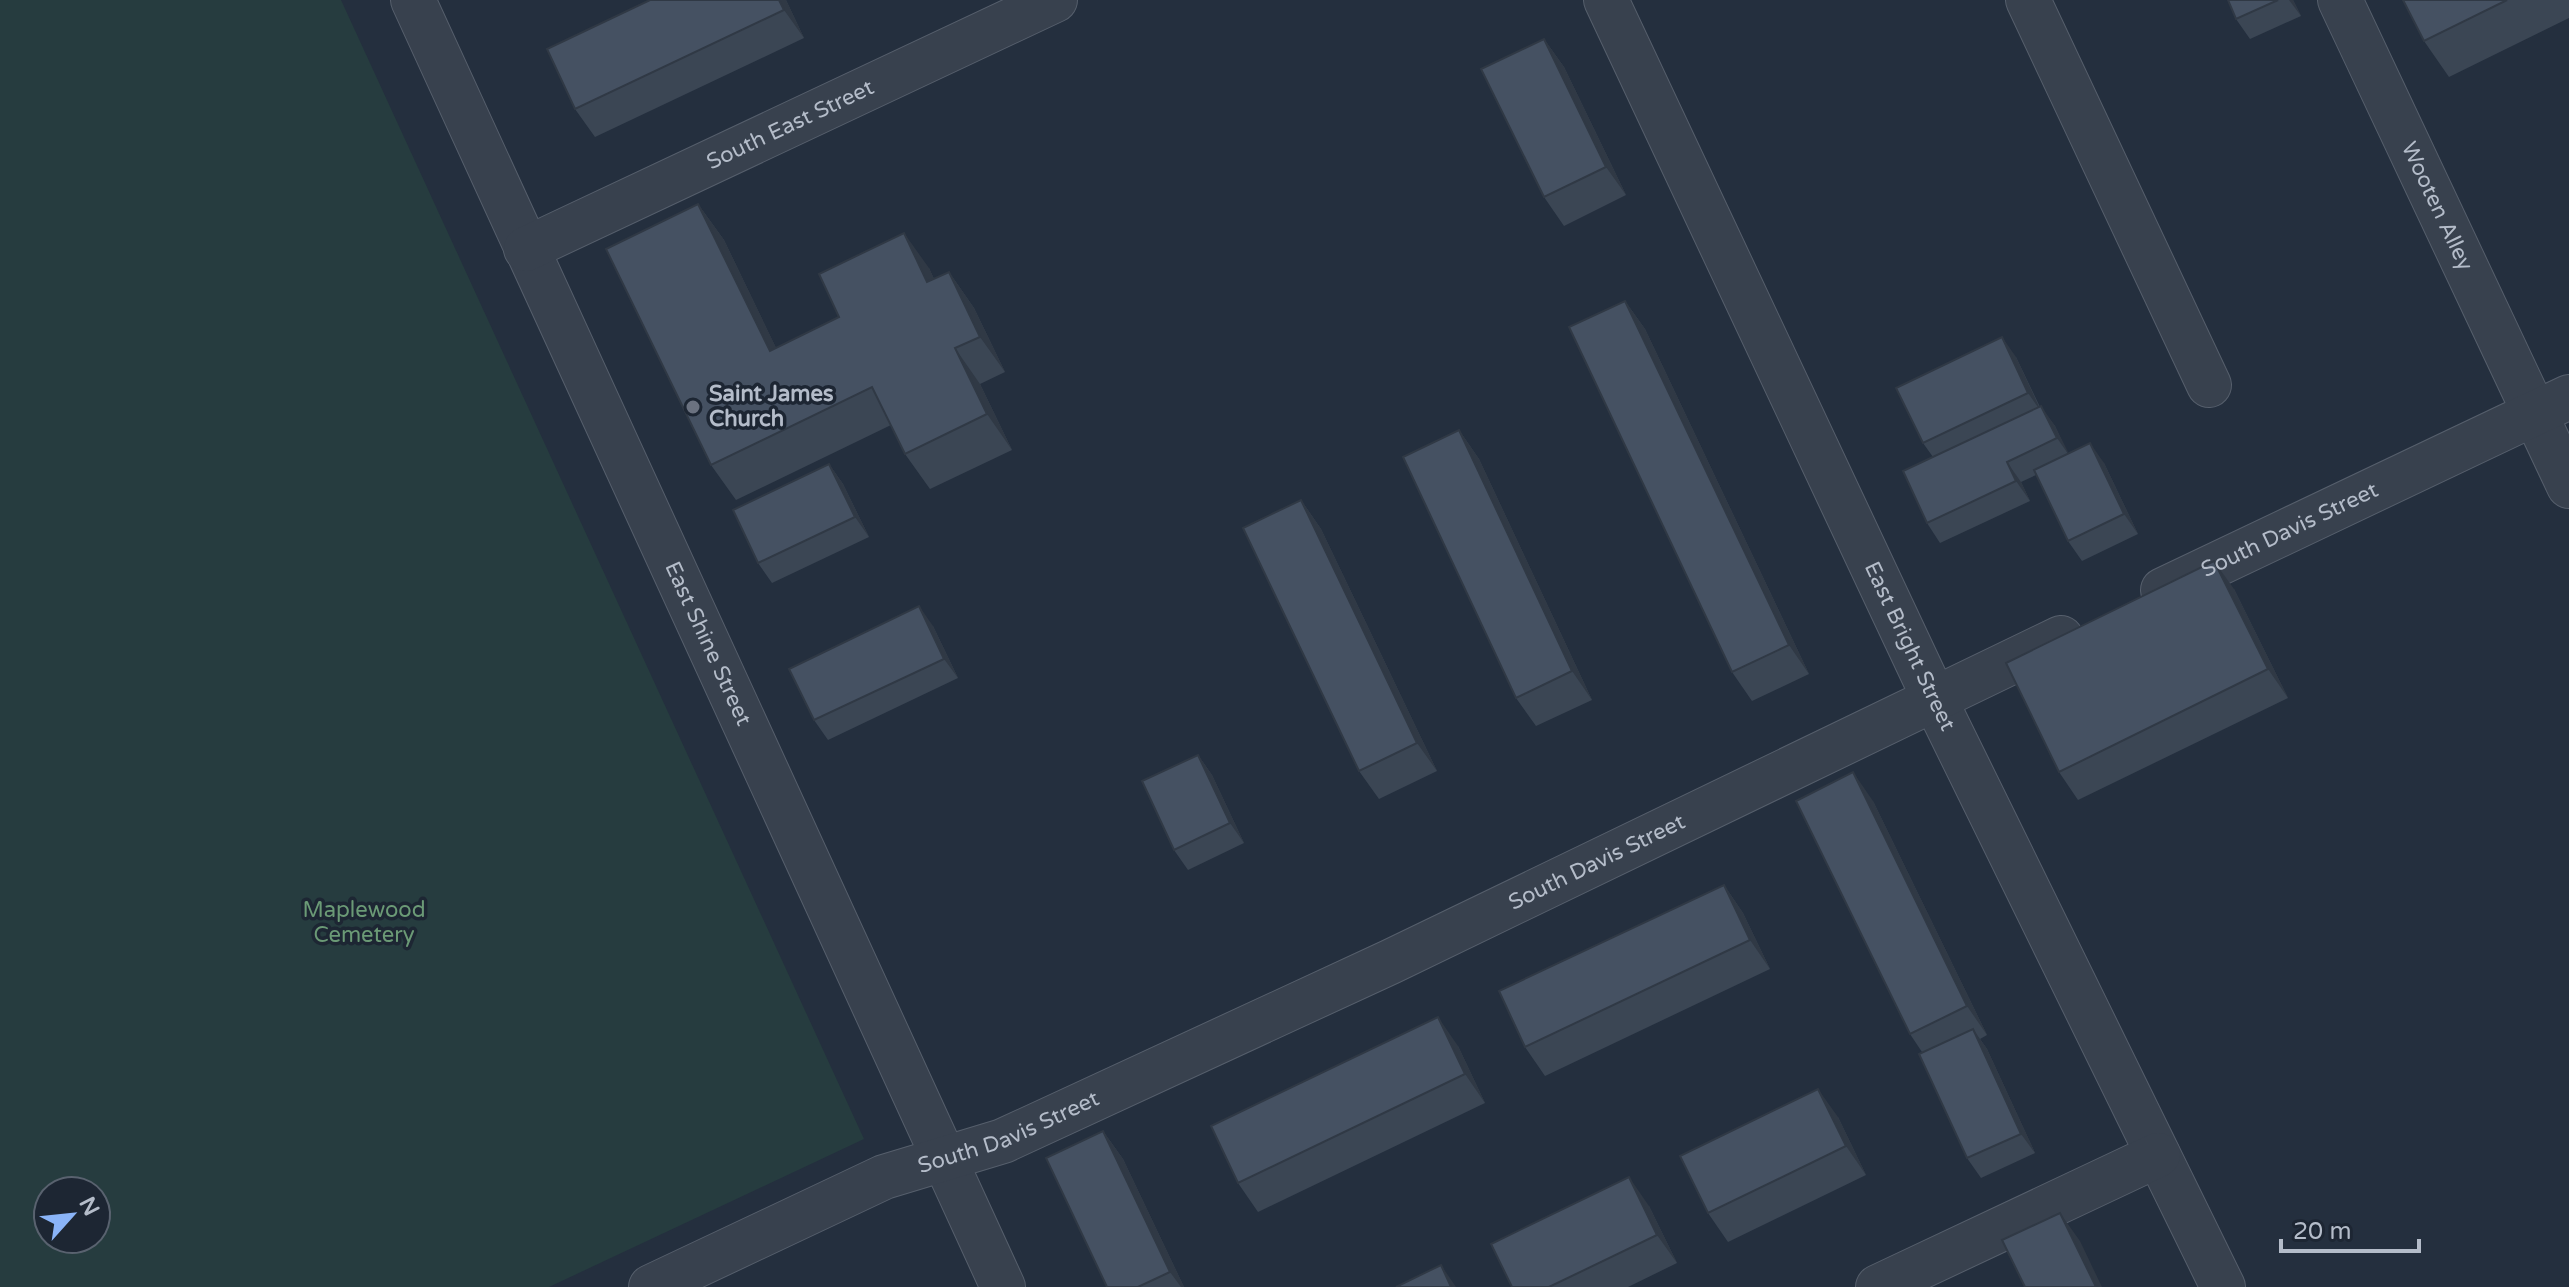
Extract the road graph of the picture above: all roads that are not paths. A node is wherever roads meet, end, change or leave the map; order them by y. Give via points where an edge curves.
1 (413, 0) edge
2 (1055, 0) edge
3 (1606, 0) edge
4 (2028, 0) edge
5 (2340, 0) edge
6 (526, 249) junction
7 (2209, 385) dead end
8 (2552, 405) edge
9 (2569, 486) edge
10 (2134, 604) edge
11 (2091, 624) edge
12 (1934, 698) junction
13 (2158, 1155) junction
14 (944, 1159) junction
15 (651, 1287) edge
16 (1003, 1287) edge
17 (1878, 1287) edge
18 (2223, 1287) edge

1 - 6 street, East Shine Street
2 - 6 street, South East Street
3 - 12 street, East Bright Street
4 - 7 street
5 - 8 street, Wooten Alley
6 - 14 street, East Shine Street
8 - 9 street, Wooten Alley
8 - 10 street, South Davis Street
11 - 12 street, South Davis Street
12 - 13 street, East Bright Street
12 - 14 street, South Davis Street via 1290,1008 1003,1141
13 - 17 street
13 - 18 street, East Bright Street
14 - 15 street, South Davis Street via 884,1177
14 - 16 street, East Shine Street

